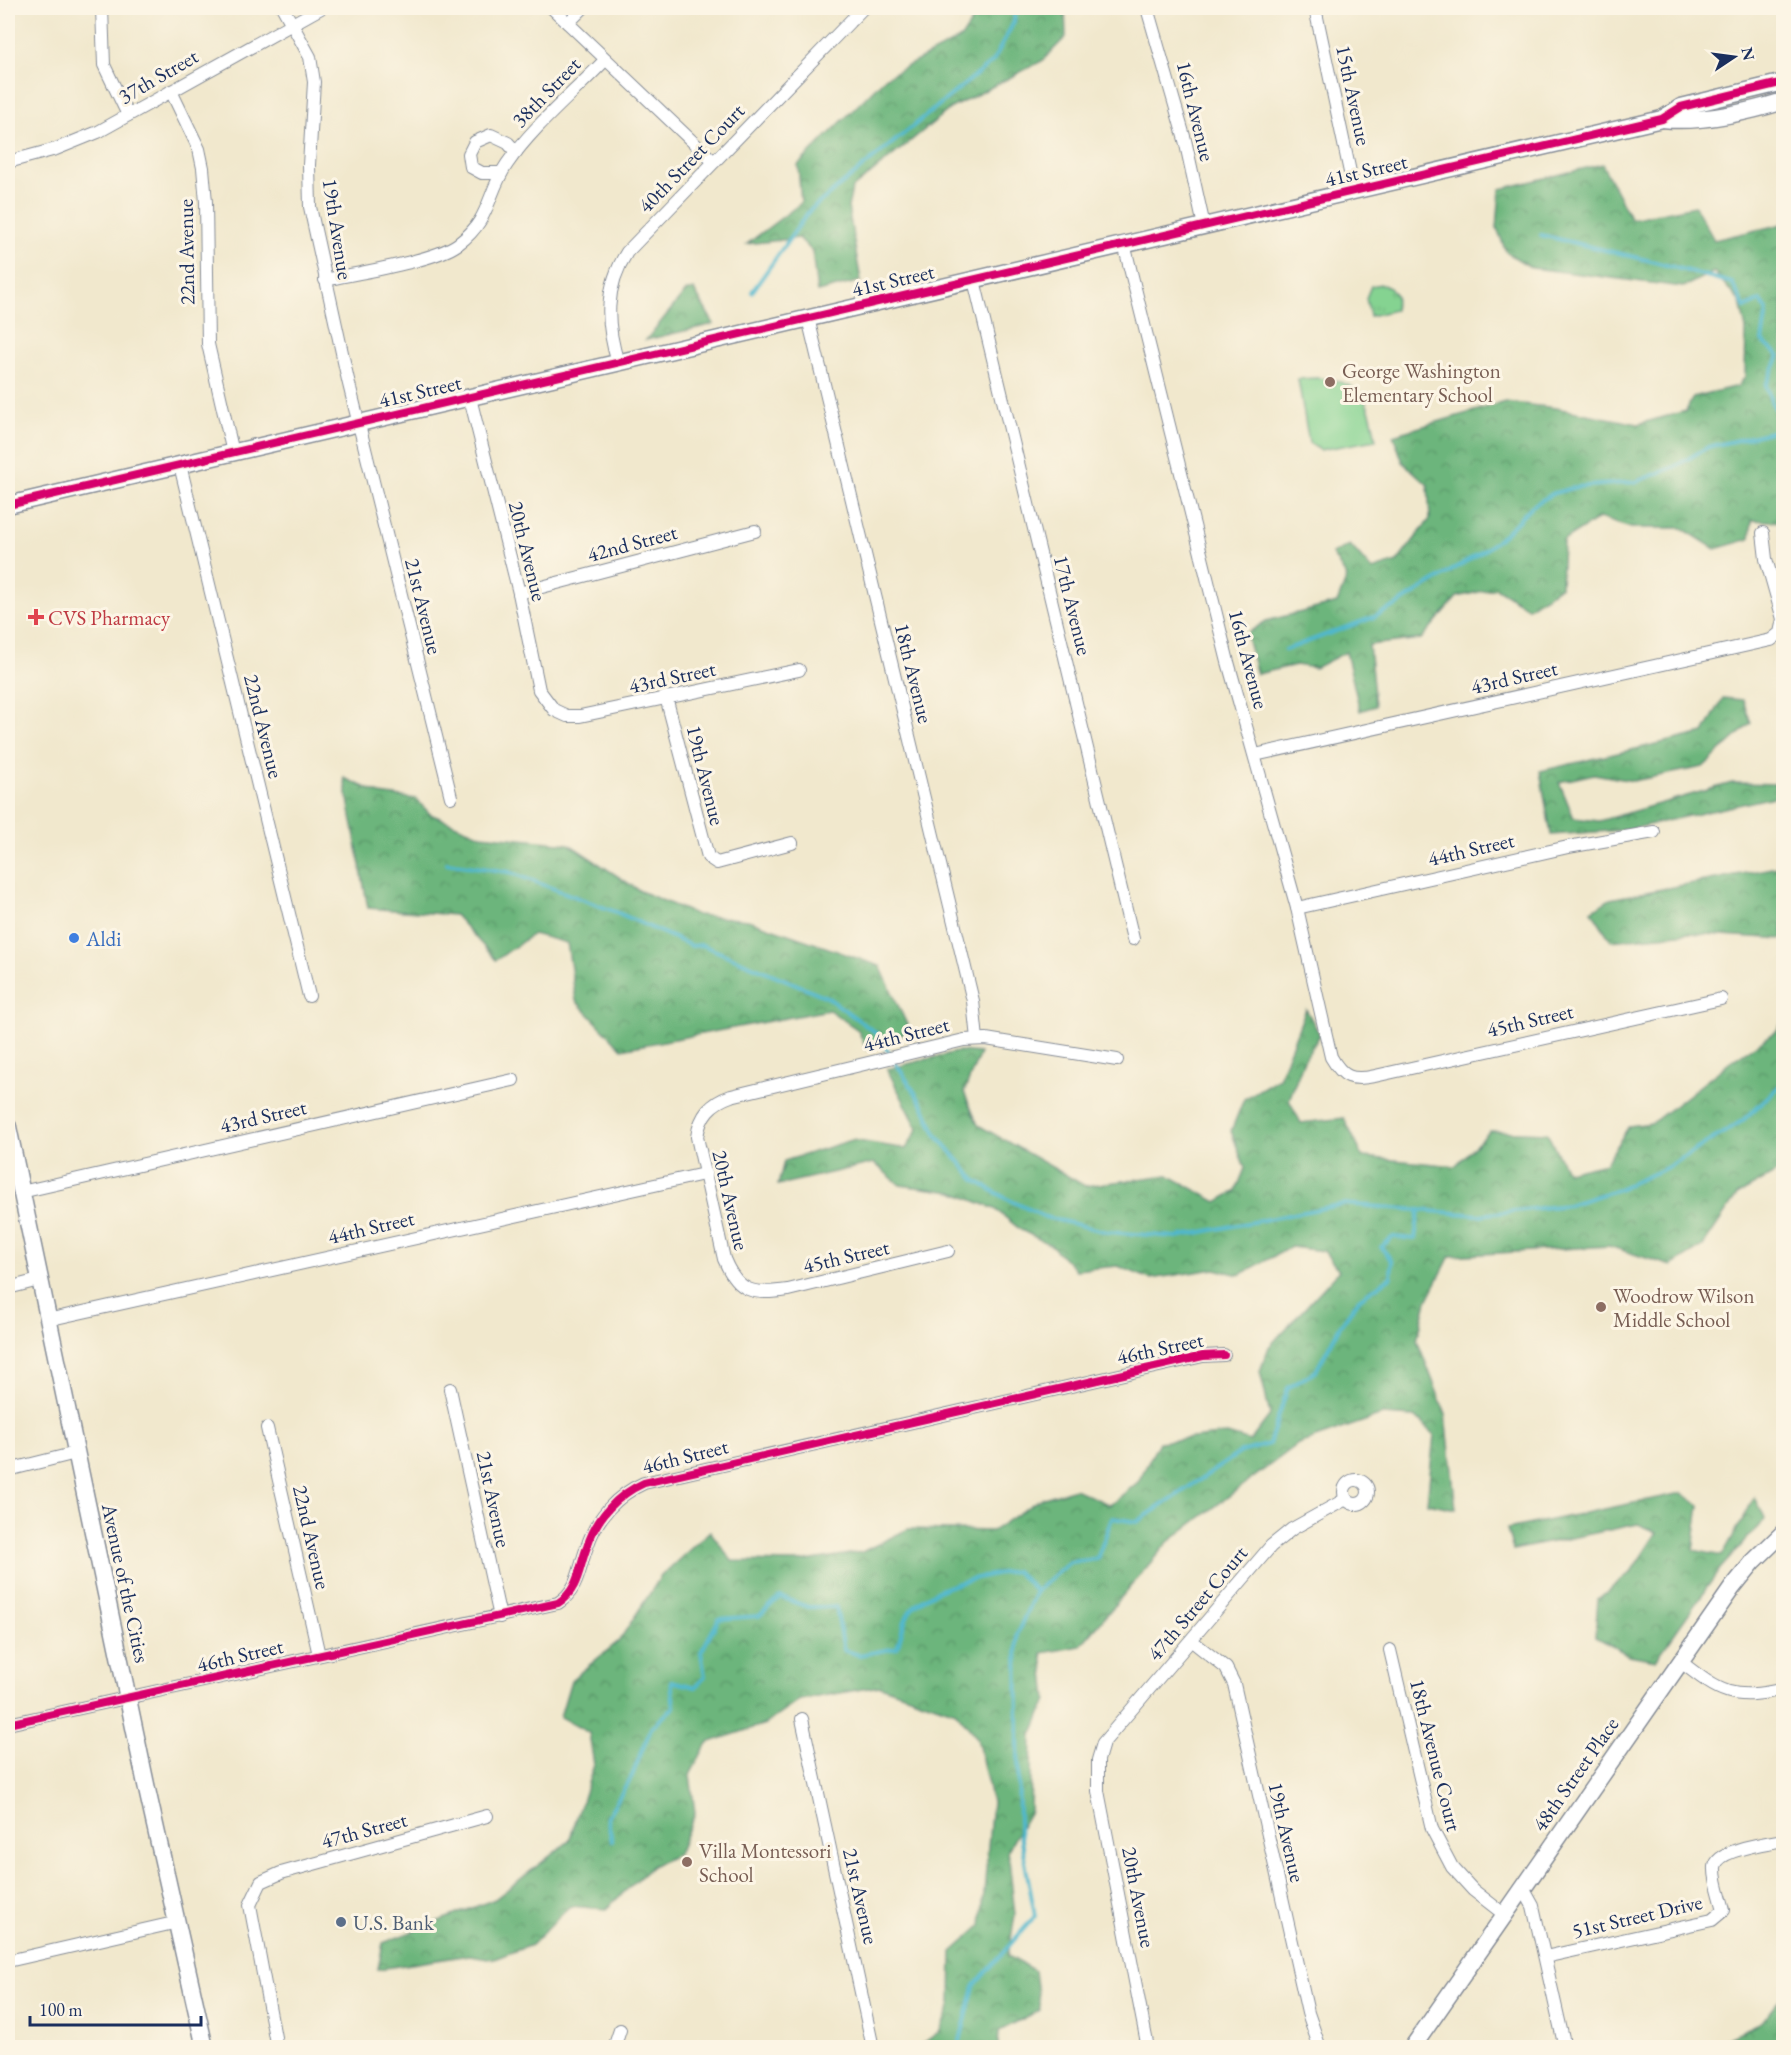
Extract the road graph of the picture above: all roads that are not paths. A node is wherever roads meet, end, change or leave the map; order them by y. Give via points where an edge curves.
1 (102, 8) edge
2 (283, 8) edge
3 (321, 8) edge
4 (552, 8) edge
5 (583, 8) edge
6 (862, 8) edge
7 (1147, 8) edge
8 (1316, 8) edge
9 (291, 23) junction
10 (568, 23) junction
11 (605, 60) junction
12 (1784, 82) edge
13 (171, 91) junction
14 (1784, 101) edge
15 (128, 115) junction
16 (1662, 119) junction
17 (516, 152) junction
18 (8, 162) edge
19 (714, 162) junction
20 (501, 173) junction
21 (1354, 191) junction
22 (1204, 226) junction
23 (1124, 244) junction
24 (325, 280) junction
25 (974, 280) junction
26 (808, 318) junction
27 (618, 363) junction
28 (470, 398) junction
29 (359, 424) junction
30 (233, 453) junction
31 (180, 465) junction
32 (8, 505) edge
33 (755, 531) dead end
34 (1763, 533) dead end
35 (519, 593) junction
36 (799, 670) dead end
37 (666, 697) junction
38 (554, 710) joint
39 (1255, 755) junction
40 (451, 797) dead end
41 (1654, 832) dead end
42 (792, 843) dead end
43 (1297, 908) junction
44 (1134, 939) dead end
45 (309, 996) dead end
46 (1721, 999) dead end
47 (977, 1039) junction
48 (1117, 1060) dead end
49 (1348, 1078) joint
50 (513, 1080) dead end
51 (710, 1108) joint
52 (8, 1127) edge
53 (704, 1174) junction
54 (21, 1192) junction
55 (948, 1251) dead end
56 (39, 1280) junction
57 (8, 1288) edge
58 (752, 1291) joint
59 (47, 1320) junction
60 (1224, 1355) dead end
61 (450, 1389) dead end
62 (267, 1428) dead end
63 (76, 1453) junction
64 (8, 1470) edge
65 (1346, 1499) dead end
66 (1784, 1532) edge
67 (500, 1617) junction
68 (1192, 1641) junction
69 (1390, 1650) dead end
70 (319, 1655) junction
71 (1681, 1662) junction
72 (1784, 1689) edge
73 (128, 1698) junction
74 (802, 1719) dead end
75 (8, 1724) edge
76 (1099, 1754) joint
77 (487, 1816) dead end
78 (1784, 1839) edge
79 (1523, 1888) junction
80 (1505, 1915) junction
81 (178, 1922) junction
82 (1545, 1957) junction
83 (8, 1961) edge
84 (620, 2030) dead end
85 (205, 2048) edge
86 (277, 2048) edge
87 (614, 2048) edge
88 (873, 2048) edge
89 (1148, 2048) edge
90 (1320, 2048) edge
91 (1412, 2048) edge
92 (1565, 2048) edge

1 - 15 street via 104,65
2 - 9 street, 19th Avenue
3 - 9 street, 37th Street
4 - 10 street
5 - 10 street
6 - 19 street, 40th Street Court
7 - 22 street, 16th Avenue via 1185,140
8 - 21 street, 15th Avenue
9 - 13 street, 37th Street
9 - 24 street, 19th Avenue via 310,57 314,81 310,207
10 - 11 street
11 - 17 street, 38th Street
11 - 19 street
12 - 16 street, 41st Street via 1681,107
13 - 15 street, 37th Street
13 - 30 street, 22nd Avenue via 194,134 203,168 208,344
14 - 16 street, 41st Street via 1711,117
15 - 18 street, 37th Street via 56,149
16 - 21 street, 41st Street
17 - 20 street, 38th Street
17 - 20 street, 38th Street via 508,143 490,135 475,142 469,154 471,167 482,173
19 - 27 street, 40th Street Court via 627,252 616,273 608,308
20 - 24 street, 38th Street via 486,214 457,245 437,254
21 - 22 street, 41st Street
22 - 23 street, 41st Street
23 - 25 street, 41st Street
23 - 39 street, 16th Avenue via 1228,662
24 - 29 street, 19th Avenue
25 - 26 street, 41st Street
25 - 44 street, 17th Avenue
26 - 27 street, 41st Street
26 - 47 street, 18th Avenue via 973,1000
27 - 28 street, 41st Street
28 - 29 street, 41st Street
28 - 35 street, 20th Avenue
29 - 30 street, 41st Street
29 - 40 street, 21st Avenue
30 - 31 street, 41st Street
31 - 32 street, 41st Street
31 - 45 street, 22nd Avenue
33 - 35 street, 42nd Street
34 - 39 street, 43rd Street via 1783,619 1780,633 1771,640
35 - 38 street, 20th Avenue via 539,690
36 - 37 street, 43rd Street
37 - 38 street, 43rd Street via 580,716
37 - 42 street, 19th Avenue via 703,846 712,861 717,863
39 - 43 street, 16th Avenue
41 - 43 street, 44th Street via 1568,847
43 - 49 street, 16th Avenue via 1331,1057
46 - 49 street, 45th Street via 1375,1076
47 - 48 street, 44th Street
47 - 51 street, 44th Street via 731,1096
50 - 54 street, 43rd Street
51 - 53 street, 20th Avenue via 697,1137
52 - 54 street, Avenue of the Cities
53 - 58 street, 20th Avenue via 724,1259 737,1283
53 - 59 street, 44th Street
54 - 56 street, Avenue of the Cities
55 - 58 street, 45th Street via 788,1290
56 - 57 street
56 - 59 street, Avenue of the Cities
59 - 63 street, Avenue of the Cities
60 - 67 street, 46th Street via 1203,1356 644,1483 624,1495 598,1523 576,1585 565,1598
61 - 67 street, 21st Avenue
62 - 70 street, 22nd Avenue
63 - 64 street
63 - 73 street, Avenue of the Cities
65 - 68 street, 47th Street Court via 1271,1546
66 - 71 street, 48th Street Place via 1732,1588
67 - 70 street, 46th Street
68 - 76 street, 47th Street Court via 1110,1734
68 - 90 street, 19th Avenue via 1226,1668 1234,1684 1308,2013
69 - 80 street, 18th Avenue Court via 1432,1829 1452,1867
70 - 73 street, 46th Street
71 - 72 street via 1719,1689 1738,1696
71 - 79 street, 48th Street Place
73 - 75 street, 46th Street
73 - 81 street, Avenue of the Cities
74 - 88 street, 21st Avenue
76 - 89 street, 20th Avenue via 1098,1791
77 - 86 street, 47th Street via 281,1873 261,1882 250,1905
78 - 82 street, 51st Street Drive via 1728,1852 1718,1860 1715,1866 1724,1910 1712,1920
79 - 80 street, 48th Street Place
79 - 82 street via 1533,1906
80 - 91 street, 48th Street Place
81 - 83 street
81 - 85 street, Avenue of the Cities
82 - 92 street
84 - 87 street

